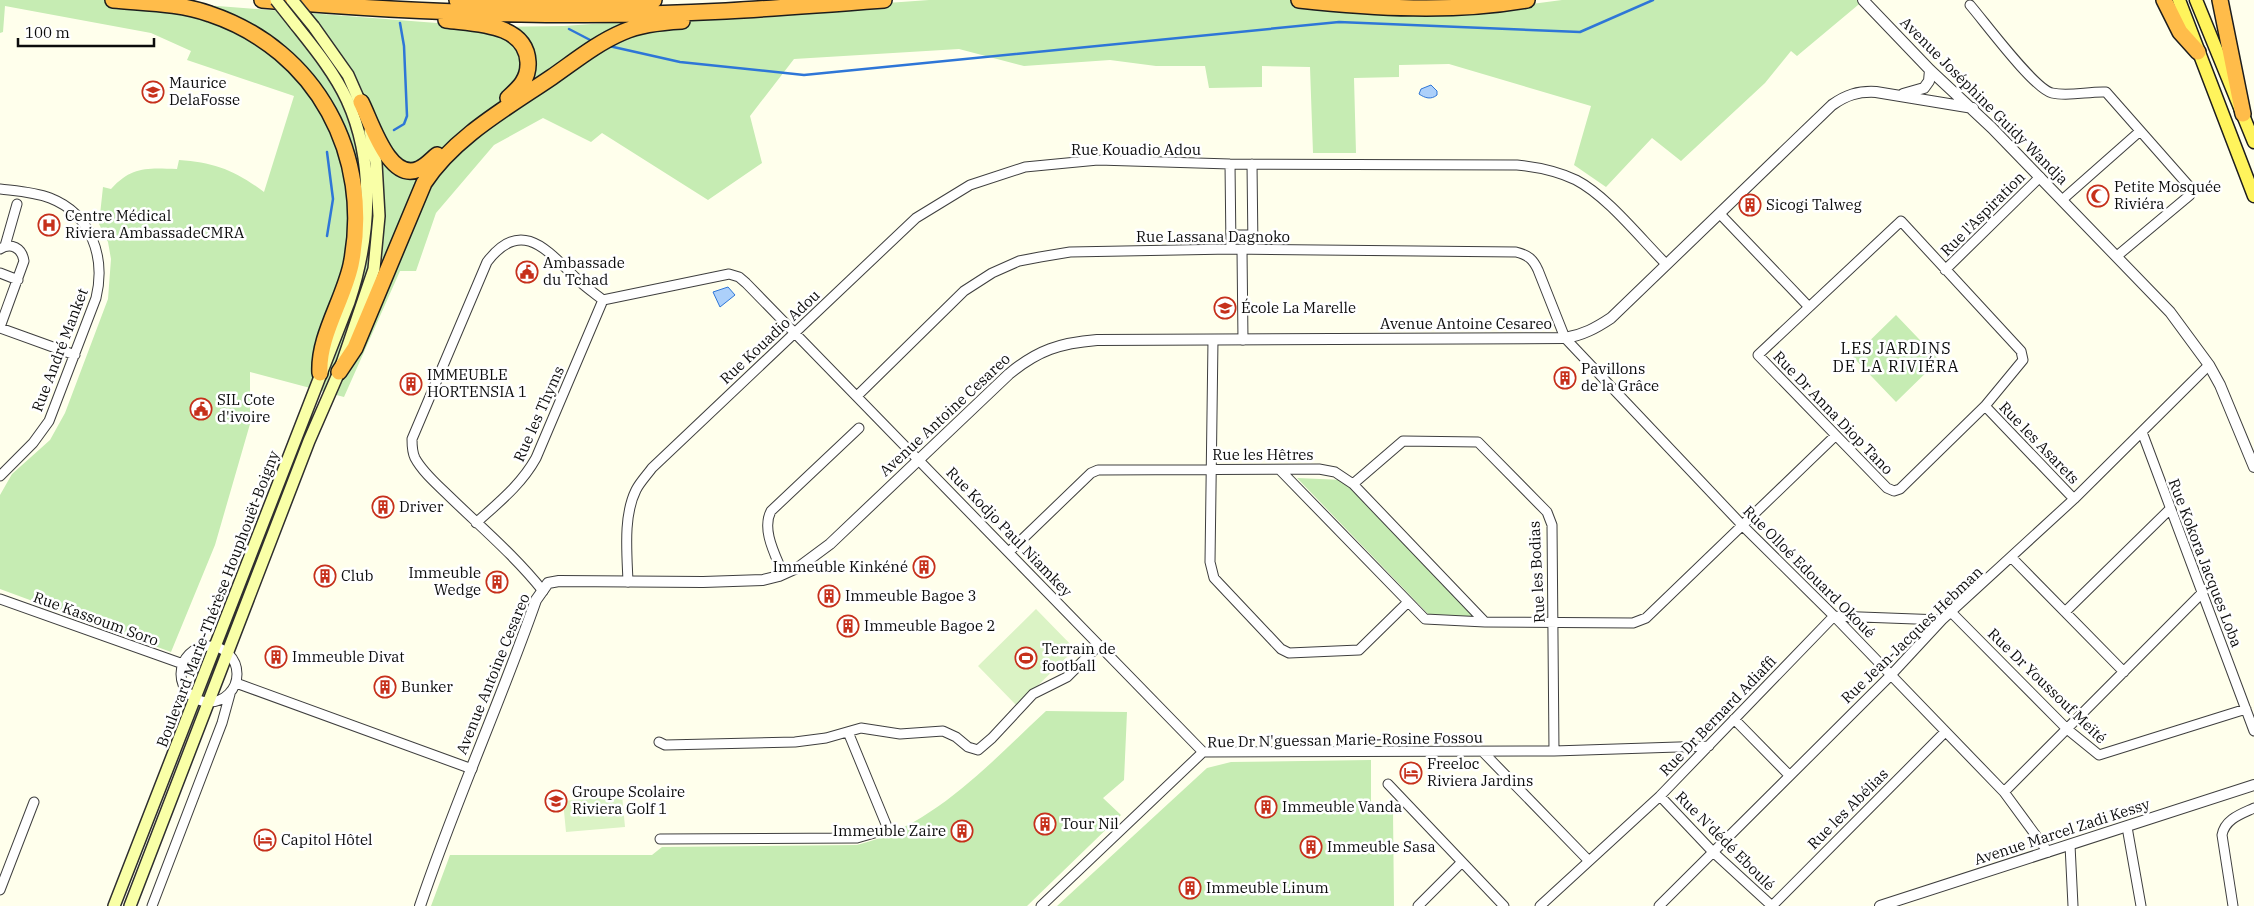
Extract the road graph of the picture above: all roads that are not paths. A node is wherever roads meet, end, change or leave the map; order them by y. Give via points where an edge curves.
1 (113, 0) edge
2 (262, 0) edge
3 (276, 0) edge
4 (292, 0) edge
5 (456, 0) edge
6 (654, 0) edge
7 (884, 0) edge
8 (1299, 0) edge
9 (1527, 0) edge
10 (1862, 0) edge
11 (2164, 0) edge
12 (2179, 0) edge
13 (2196, 0) edge
14 (2220, 0) edge
15 (1970, 5) dead end
16 (360, 8) junction
17 (549, 9) junction
18 (725, 11) junction
19 (2198, 52) junction
20 (1930, 70) junction
21 (1894, 95) junction
22 (361, 102) junction
23 (1973, 108) junction
24 (2243, 114) junction
25 (2139, 132) junction
26 (2254, 142) edge
27 (1230, 164) junction
28 (1252, 164) junction
29 (2040, 177) junction
30 (0, 189) edge
31 (2254, 196) edge
32 (2062, 200) junction
33 (17, 204) dead end
34 (1720, 214) junction
35 (1231, 235) junction
36 (1253, 235) junction
37 (3, 248) edge
38 (1231, 249) junction
39 (1253, 249) junction
40 (1242, 250) junction
41 (2118, 256) junction
42 (1666, 264) junction
43 (1946, 270) junction
44 (0, 273) edge
45 (18, 280) junction
46 (603, 300) junction
47 (1809, 307) junction
48 (0, 327) edge
49 (794, 332) junction
50 (1565, 338) junction
51 (1213, 340) junction
52 (1243, 340) junction
53 (75, 355) junction
54 (2209, 365) junction
55 (339, 372) junction
56 (320, 374) junction
57 (856, 396) junction
58 (1985, 406) junction
59 (859, 428) dead end
60 (2142, 432) junction
61 (1836, 436) junction
62 (920, 459) junction
63 (2254, 467) edge
64 (1212, 470) junction
65 (1280, 470) junction
66 (0, 476) edge
67 (1353, 484) junction
68 (2074, 499) junction
69 (2170, 509) junction
70 (476, 523) junction
71 (1742, 526) junction
72 (1009, 552) junction
73 (2012, 558) junction
74 (783, 574) junction
75 (628, 582) junction
76 (543, 592) junction
77 (2202, 593) junction
78 (0, 599) edge
79 (1407, 603) junction
80 (1951, 612) junction
81 (2065, 612) junction
82 (1834, 616) junction
83 (1942, 620) junction
84 (1485, 622) junction
85 (1554, 623) junction
86 (1099, 645) junction
87 (214, 646) junction
88 (228, 652) junction
89 (182, 664) junction
90 (2124, 672) junction
91 (1891, 675) junction
92 (236, 683) junction
93 (230, 694) junction
94 (194, 698) junction
95 (208, 703) junction
96 (2246, 709) junction
97 (1734, 719) junction
98 (2067, 729) junction
99 (2254, 731) edge
100 (848, 732) junction
101 (1945, 732) junction
102 (660, 742) dead end
103 (1709, 746) junction
104 (1203, 752) junction
105 (1482, 752) junction
106 (1554, 752) junction
107 (472, 769) junction
108 (1789, 776) junction
109 (1388, 784) dead end
110 (2254, 786) edge
111 (2004, 792) junction
112 (1660, 796) junction
113 (34, 802) dead end
114 (2254, 808) edge
115 (2126, 827) junction
116 (660, 838) dead end
117 (2070, 845) junction
118 (1714, 852) junction
119 (2048, 852) junction
120 (1589, 861) junction
121 (1461, 863) junction
122 (0, 890) edge
123 (114, 906) edge
124 (130, 906) edge
125 (152, 906) edge
126 (420, 906) edge
127 (1041, 906) edge
128 (1418, 906) edge
129 (1504, 906) edge
130 (1540, 906) edge
131 (1659, 906) edge
132 (1772, 906) edge
133 (1880, 906) edge
134 (2073, 906) edge
135 (2141, 906) edge
136 (2233, 906) edge

1 - 56 highway via 209,13 250,31 284,56 321,98 338,128 349,158 356,219 351,265 319,357
2 - 16 highway
3 - 56 main road, Boulevard Marie-Thérèse Houphouët-Boigny, bridge via 321,56 348,100 362,149 366,186 365,235 360,268
4 - 22 main road, Boulevard Marie-Thérèse Houphouët-Boigny, bridge via 344,68
5 - 17 highway via 520,2
6 - 17 highway
7 - 18 highway
8 - 9 highway via 1432,8
10 - 20 street, Avenue Joséphine Guidy Wandja
11 - 19 highway via 2180,32
12 - 19 main road
13 - 24 main road
14 - 24 highway
15 - 25 street via 2045,90 2055,93 2106,92
16 - 17 highway
16 - 22 highway via 490,25 522,44 528,61 526,77 520,88 419,169 410,171 393,164
17 - 18 highway via 576,14
18 - 55 highway via 701,20 640,26 604,41 449,152 424,183 355,348
19 - 31 main road
20 - 21 street via 1929,81 1924,88
20 - 23 street, Avenue Joséphine Guidy Wandja
21 - 23 street, Avenue Antoine Cesareo
21 - 34 street, Avenue Antoine Cesareo via 1868,92 1844,96
22 - 55 main road, Boulevard Marie-Thérèse Houphouët-Boigny via 372,136 376,163 378,242 374,269
23 - 29 street, Avenue Joséphine Guidy Wandja
24 - 26 main road
25 - 32 street
25 - 41 street via 2188,185 2190,194
27 - 28 street, Rue Kouadio Adou
27 - 35 street
27 - 49 street, Rue Kouadio Adou via 1098,160 1025,167 970,185 916,218
28 - 36 street
28 - 42 street, Rue Kouadio Adou via 1540,167 1576,180 1595,193
29 - 32 street, Avenue Joséphine Guidy Wandja
29 - 43 street, Rue l'Aspiration
30 - 53 street, Rue André Manket via 50,198 78,216 90,231 99,261 98,289
32 - 41 street, Avenue Joséphine Guidy Wandja
33 - 37 street
34 - 42 street, Avenue Antoine Cesareo
34 - 47 street
35 - 36 street
35 - 38 street
36 - 39 street
37 - 45 street via 15,247 23,255
38 - 40 street, Rue Lassana Dagnoko
38 - 57 street, Rue Lassana Dagnoko via 1070,252 1019,261 964,291
39 - 40 street, Rue Lassana Dagnoko
39 - 50 street, Rue Lassana Dagnoko via 1526,254 1538,270
40 - 52 street
41 - 54 street, Avenue Joséphine Guidy Wandja via 2170,312
42 - 50 street, Avenue Antoine Cesareo via 1611,318 1580,336
43 - 47 street, Rue Dr Anna Diop Tano via 1901,221
43 - 58 street, Rue Dr Anna Diop Tano via 2021,351 2023,360 2020,365
44 - 45 street
45 - 48 street
46 - 49 street, Rue Kodjo Paul Niamkey via 729,274 746,283
46 - 70 street, Rue les Thyms via 527,474
46 - 70 street via 548,250 532,241 506,242 488,262 412,439 414,458
47 - 61 street, Rue Dr Anna Diop Tano via 1758,355
48 - 53 street
49 - 57 street, Rue Kodjo Paul Niamkey
49 - 75 street, Rue Kouadio Adou via 652,468 636,489 631,503 627,546
50 - 52 street, Avenue Antoine Cesareo
50 - 71 street, Rue Olloé Edouard Okoué
51 - 52 street, Avenue Antoine Cesareo
51 - 62 street, Avenue Antoine Cesareo via 1097,340 1052,348 1009,374
51 - 64 street
53 - 66 street, Rue André Manket via 44,428
54 - 60 street, Rue Jean-Jacques Hebman
54 - 63 street, Avenue Joséphine Guidy Wandja via 2230,406
55 - 88 main road, Boulevard Marie-Thérèse Houphouët-Boigny
56 - 87 main road, Boulevard Marie-Thérèse Houphouët-Boigny
57 - 62 street, Rue Kodjo Paul Niamkey
58 - 61 street, Rue Dr Anna Diop Tano via 1894,491 1887,488
58 - 68 street, Rue les Asarets
59 - 74 street via 771,511 767,531
60 - 68 street, Rue Jean-Jacques Hebman
60 - 69 street, Rue Kokora Jacques Loba
61 - 71 street
62 - 72 street, Rue Kodjo Paul Niamkey
62 - 74 street, Avenue Antoine Cesareo via 816,555
64 - 65 street, Rue les Hêtres
64 - 72 street, Rue les Hêtres via 1098,470 1091,473
64 - 79 street via 1210,562 1214,578 1282,649 1289,653 1359,650
65 - 67 street, Rue les Hêtres via 1319,468 1335,472
65 - 79 street
67 - 84 street, Rue les Hêtres
67 - 85 street, Rue les Bodias via 1403,440 1461,440 1484,445 1550,518
68 - 73 street, Rue Jean-Jacques Hebman
69 - 77 street, Rue Kokora Jacques Loba
69 - 81 street
70 - 76 street via 522,564
71 - 82 street, Rue Olloé Edouard Okoué
71 - 85 street via 1646,618 1633,623
72 - 86 street, Rue Kodjo Paul Niamkey
73 - 80 street, Rue Jean-Jacques Hebman
73 - 81 street
74 - 75 street, Avenue Antoine Cesareo via 743,582
75 - 76 street, Avenue Antoine Cesareo via 559,581 548,583
76 - 107 street, Avenue Antoine Cesareo via 536,600
77 - 90 street
77 - 96 street, Rue Kokora Jacques Loba
78 - 89 street, Rue Kassoum Soro
79 - 84 street via 1430,621
80 - 83 street, Rue Jean-Jacques Hebman
80 - 98 street, Rue Dr Youssouf Meïté
81 - 90 street
82 - 83 street
82 - 91 street, Rue Olloé Edouard Okoué
82 - 97 street, Rue Dr Bernard Adiaffi
83 - 91 street, Rue Jean-Jacques Hebman
84 - 85 street
85 - 106 street, Rue les Bodias
86 - 100 street via 1067,677 1033,694 978,750 972,750 943,731 907,734 861,728
86 - 104 street, Rue Kodjo Paul Niamkey
87 - 88 street
87 - 89 street via 201,647 190,653
87 - 94 main road, Boulevard Marie-Thérèse Houphouët-Boigny
88 - 92 street via 237,666
88 - 95 main road, Boulevard Marie-Thérèse Houphouët-Boigny
89 - 94 street via 182,684
90 - 98 street
91 - 101 street, Rue Olloé Edouard Okoué
91 - 108 street, Rue Jean-Jacques Hebman
92 - 93 street
92 - 107 street
93 - 95 street via 220,701
93 - 125 street via 222,723
94 - 95 street
94 - 123 main road, Boulevard Marie-Thérèse Houphouët-Boigny
95 - 124 main road, Boulevard Marie-Thérèse Houphouët-Boigny
96 - 98 street, Rue Dr Youssouf Meïté via 2104,754 2094,753
96 - 99 street, Rue Kokora Jacques Loba
97 - 103 street, Rue Dr Bernard Adiaffi
97 - 108 street
98 - 111 street
100 - 102 street via 785,742 665,745
100 - 116 street via 888,829 857,838
101 - 111 street, Rue Olloé Edouard Okoué
101 - 132 street, Rue les Abélias
103 - 106 street, Rue Dr N'guessan Marie-Rosine Fossou
103 - 112 street, Rue Dr Bernard Adiaffi
104 - 105 street, Rue Dr N'guessan Marie-Rosine Fossou
104 - 127 street, Rue Dr N'guessan Marie-Rosine Fossou
105 - 106 street, Rue Dr N'guessan Marie-Rosine Fossou
105 - 120 street
107 - 126 street, Avenue Antoine Cesareo
108 - 118 street, Rue Jean-Jacques Hebman
109 - 121 street
110 - 115 street, Avenue Marcel Zadi Kessy
111 - 119 street, Rue Olloé Edouard Okoué
112 - 118 street, Rue N'dédé Eboulé
112 - 120 street, Rue Dr Bernard Adiaffi
113 - 122 street
114 - 136 street via 2228,821 2223,828
115 - 117 street, Avenue Marcel Zadi Kessy
115 - 135 street
117 - 119 street, Avenue Marcel Zadi Kessy
117 - 134 street
118 - 131 street, Rue Jean-Jacques Hebman
118 - 132 street, Rue N'dédé Eboulé
119 - 133 street, Avenue Marcel Zadi Kessy
120 - 130 street, Rue Dr Bernard Adiaffi
121 - 128 street
121 - 129 street

